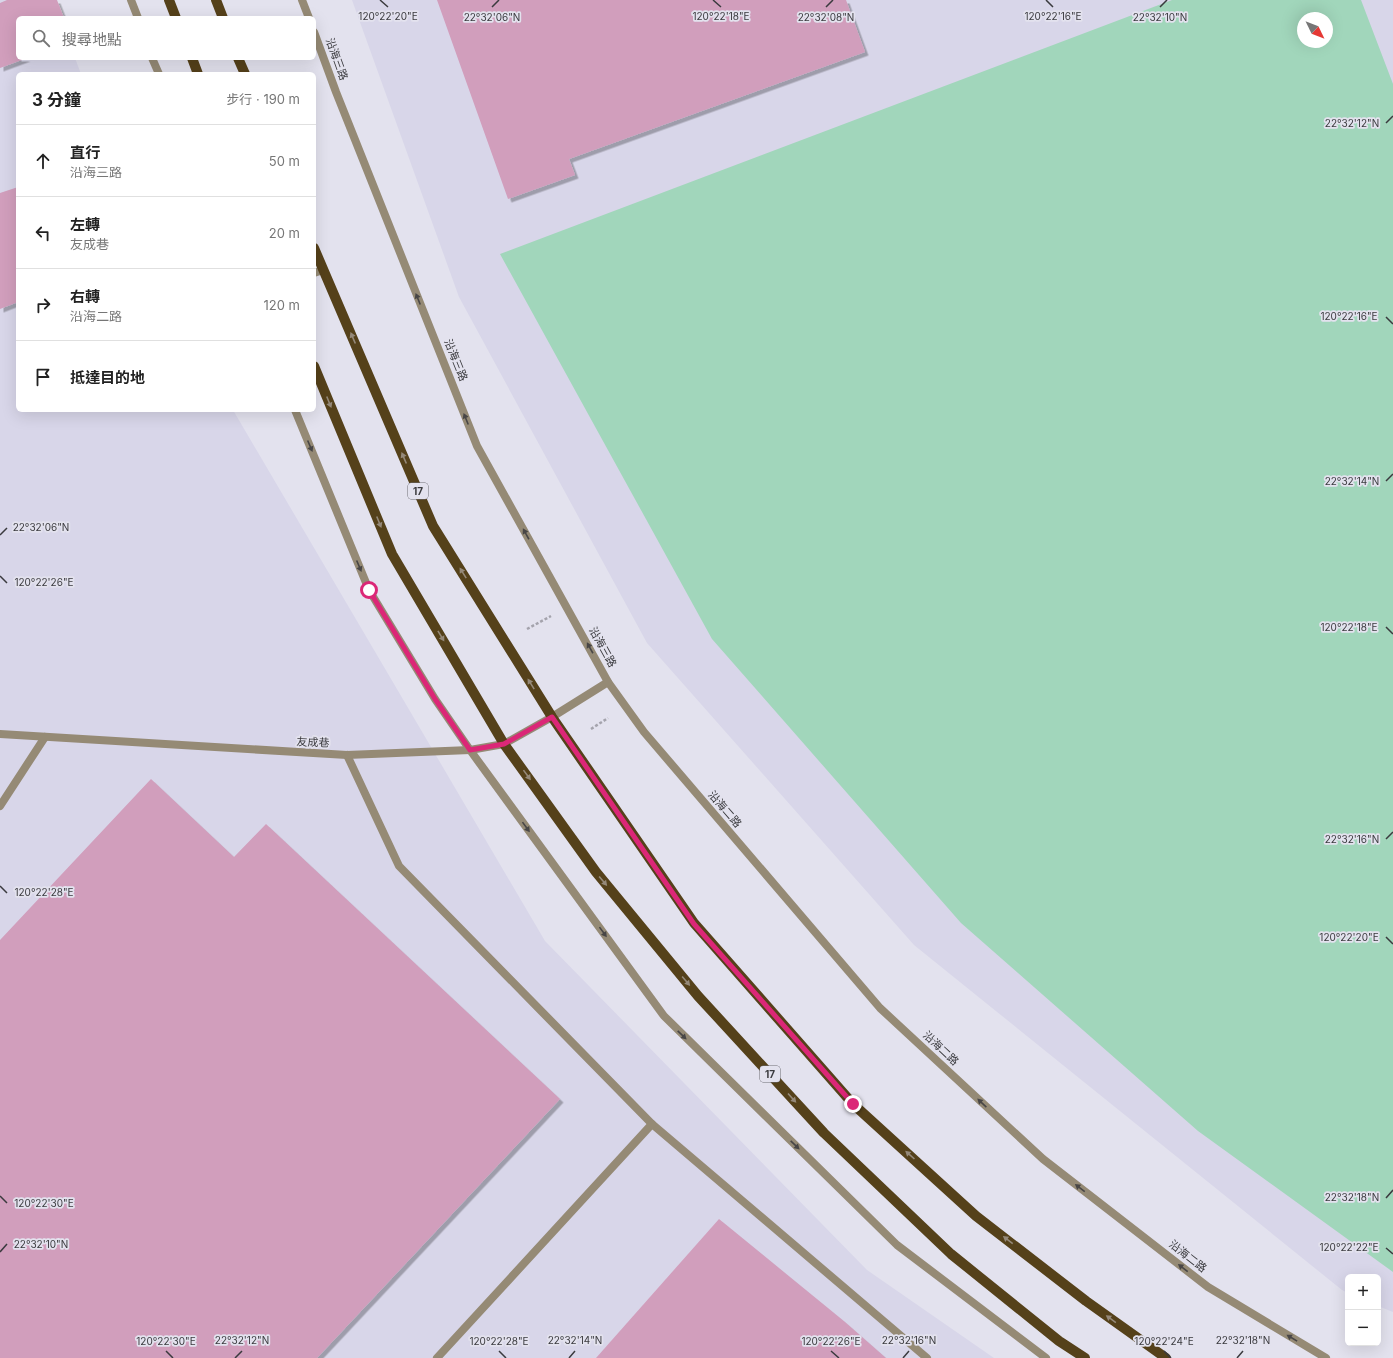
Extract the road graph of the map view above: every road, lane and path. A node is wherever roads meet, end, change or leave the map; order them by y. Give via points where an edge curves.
1 (131, 0) edge
2 (169, 0) edge
3 (216, 0) edge
4 (302, 0) edge
5 (137, 16) edge
6 (175, 16) edge
7 (222, 16) edge
8 (308, 16) edge
9 (316, 37) edge
10 (153, 60) edge
11 (193, 60) edge
12 (239, 60) edge
13 (158, 72) edge
14 (197, 72) edge
15 (244, 72) edge
16 (316, 257) edge
17 (319, 271) edge
18 (316, 371) edge
19 (296, 412) edge
20 (553, 614) dead end
21 (527, 629) dead end
22 (608, 682) junction
23 (552, 717) junction
24 (608, 718) dead end
25 (590, 729) dead end
26 (0, 734) edge
27 (45, 737) junction
28 (504, 744) junction
29 (470, 750) junction
30 (347, 755) junction
31 (0, 806) edge
32 (652, 1124) junction
33 (437, 1358) edge
34 (927, 1358) edge
35 (1046, 1358) edge
36 (1085, 1358) edge
37 (1166, 1358) edge
38 (1326, 1358) edge

1 - 5 street
2 - 6 main road
3 - 7 main road
4 - 8 street
22 -> 9 street, 沿海三路 via 477,446
10 - 13 street
11 - 14 main road
12 - 15 main road
16 - 17 main road, 17
23 -> 17 main road, 17 via 433,526
18 -> 28 main road, 17 via 392,554
19 -> 29 street via 369,590 435,699
20 - 21 path
22 - 23 street, 友成巷
38 -> 22 street, 沿海二路 via 1208,1287 1043,1159 880,1008 644,732
23 - 28 street, 友成巷
37 -> 23 main road, 17 via 1086,1301 976,1216 853,1104 694,924
24 - 25 path
26 - 27 street, 友成巷
27 - 30 street, 友成巷
27 - 31 street
28 - 29 street, 友成巷
28 -> 36 main road, 17 via 596,872 698,996 824,1134 951,1254 1059,1341
29 - 30 street, 友成巷
29 -> 35 street via 664,1016 897,1245
30 - 32 street via 399,866
32 - 33 street
32 - 34 street

